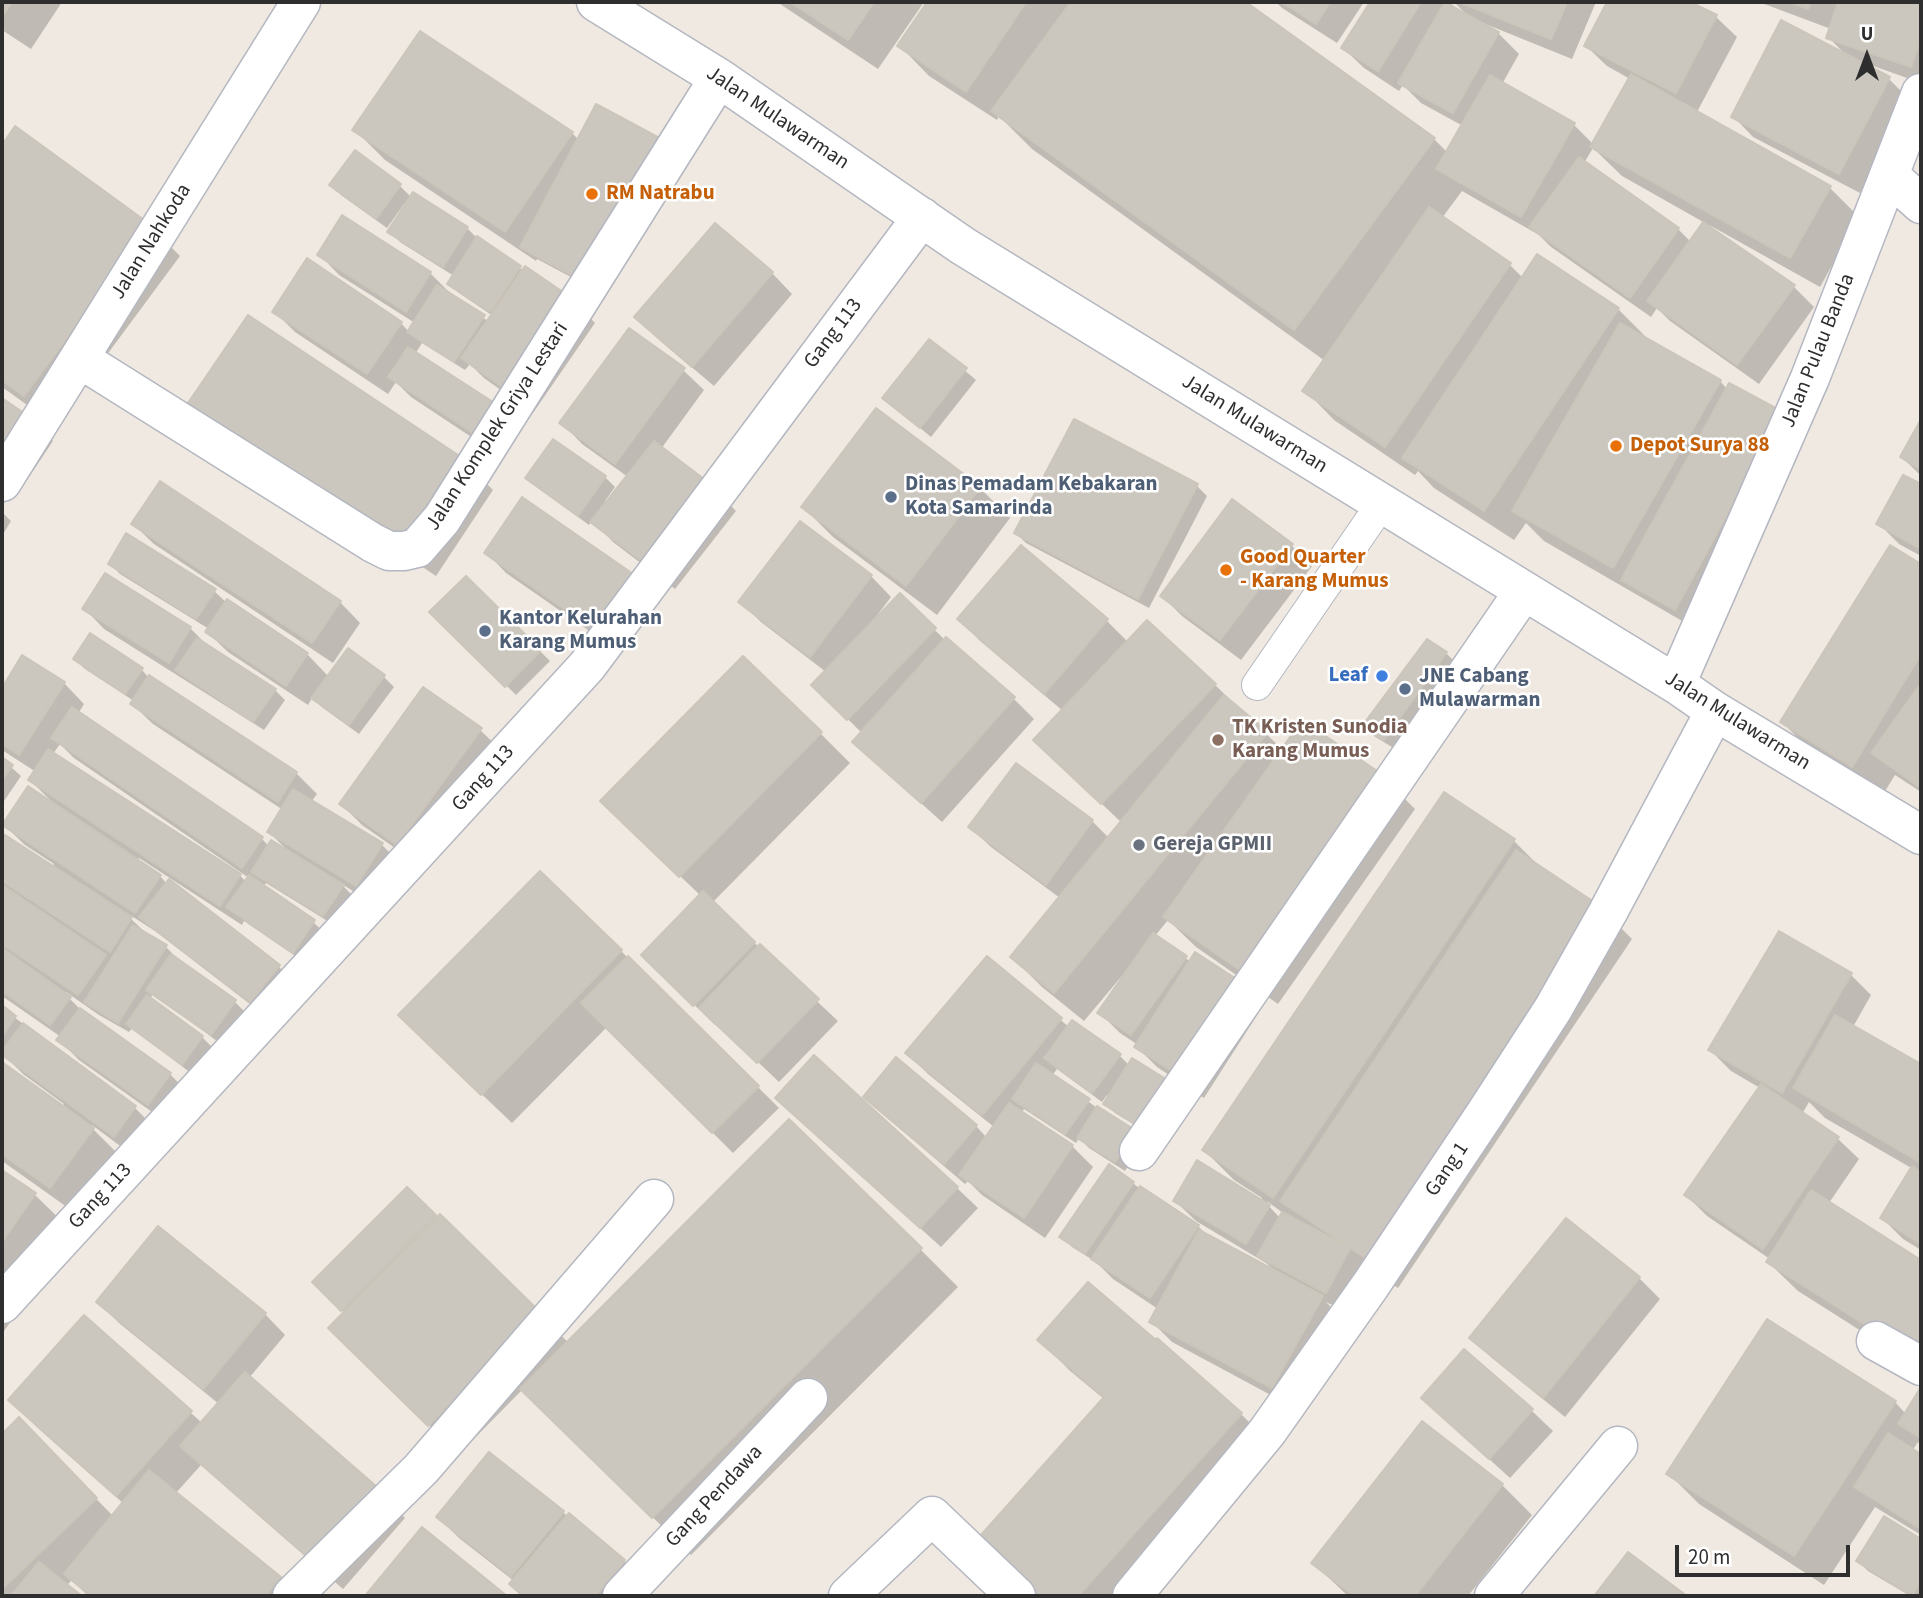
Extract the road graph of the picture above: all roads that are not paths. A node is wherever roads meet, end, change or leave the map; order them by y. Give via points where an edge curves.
1 (301, 2) edge
2 (596, 2) edge
3 (719, 78) junction
4 (1921, 93) edge
5 (1889, 176) junction
6 (1921, 204) edge
7 (922, 217) junction
8 (80, 359) junction
9 (2, 482) edge
10 (1382, 503) junction
11 (1524, 591) junction
12 (1676, 684) junction
13 (1257, 685) dead end
14 (1715, 711) junction
15 (1921, 835) edge
16 (1139, 1151) dead end
17 (654, 1199) dead end
18 (2, 1304) edge
19 (1876, 1341) dead end
20 (1921, 1366) edge
21 (808, 1398) dead end
22 (1618, 1446) dead end
23 (292, 1596) edge
24 (622, 1596) edge
25 (848, 1596) edge
26 (1016, 1596) edge
27 (1132, 1596) edge
28 (1494, 1596) edge

1 - 8 street, Jalan Nahkoda
2 - 3 street, Jalan Mulawarman
3 - 7 street, Jalan Mulawarman
3 - 8 street, Jalan Komplek Griya Lestari via 442,519 416,548 389,551 373,543
4 - 5 street, Jalan Pulau Banda
5 - 6 street
5 - 12 street, Jalan Pulau Banda via 1810,378
7 - 10 street, Jalan Mulawarman
7 - 18 street, Gang 113 via 587,666
8 - 9 street, Jalan Nahkoda
10 - 11 street, Jalan Mulawarman
10 - 13 lane
11 - 12 street, Jalan Mulawarman
11 - 16 street
12 - 14 street, Jalan Mulawarman
14 - 15 street, Jalan Mulawarman
14 - 27 street, Gang 1 via 1608,912 1485,1114 1267,1432
17 - 23 street via 421,1469
19 - 20 street
21 - 24 street, Gang Pendawa
22 - 28 street
25 - 26 street via 932,1516

